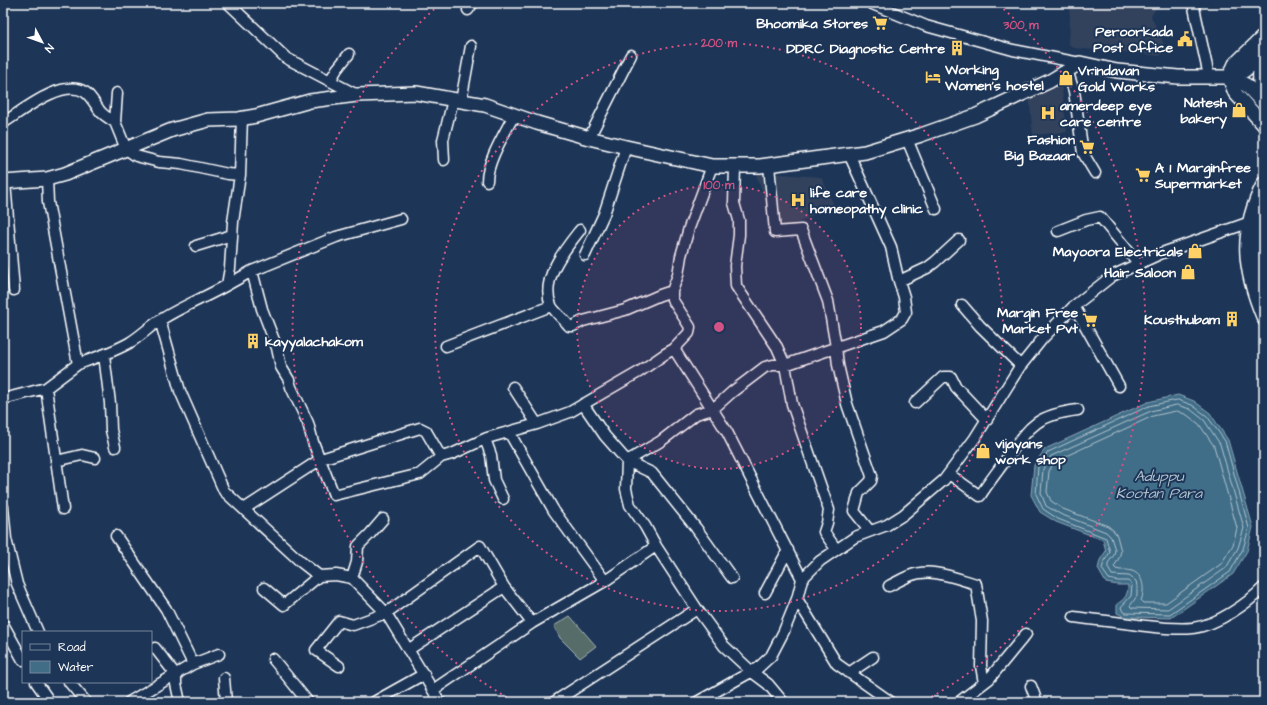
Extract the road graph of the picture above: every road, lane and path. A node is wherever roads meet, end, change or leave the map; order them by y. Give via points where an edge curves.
1 (870, 3) edge
2 (1193, 3) edge
3 (233, 5) edge
4 (1264, 36) edge
5 (471, 46) dead end
6 (349, 54) dead end
7 (1264, 54) edge
8 (631, 55) dead end
9 (1264, 58) edge
10 (1080, 63) junction
11 (1067, 70) junction
12 (1209, 76) junction
13 (1229, 77) junction
14 (330, 81) junction
15 (117, 93) dead end
16 (357, 95) junction
17 (1264, 99) edge
18 (457, 100) junction
19 (1264, 104) edge
20 (514, 115) junction
21 (242, 117) junction
22 (115, 122) junction
23 (3, 123) edge
24 (1264, 125) edge
25 (589, 138) junction
26 (907, 139) junction
27 (626, 147) junction
28 (126, 149) junction
29 (849, 154) junction
30 (444, 160) dead end
31 (769, 165) junction
32 (712, 166) junction
33 (735, 167) junction
34 (1095, 173) dead end
35 (240, 175) junction
36 (47, 179) junction
37 (487, 180) dead end
38 (4, 182) edge
39 (1264, 183) edge
40 (936, 208) dead end
41 (1259, 218) edge
42 (401, 219) dead end
43 (580, 230) dead end
44 (1058, 231) dead end
45 (232, 235) junction
46 (959, 240) dead end
47 (196, 246) dead end
48 (1261, 254) edge
49 (585, 255) dead end
50 (1139, 264) junction
51 (252, 271) junction
52 (899, 281) junction
53 (227, 285) junction
54 (1264, 288) edge
55 (14, 290) dead end
56 (672, 291) junction
57 (962, 305) dead end
58 (551, 306) junction
59 (1074, 306) junction
60 (1264, 319) edge
61 (160, 320) junction
62 (446, 346) dead end
63 (836, 347) junction
64 (674, 349) junction
65 (104, 355) junction
66 (78, 364) junction
67 (785, 365) junction
68 (1021, 366) junction
69 (1119, 386) dead end
70 (513, 387) dead end
71 (46, 388) junction
72 (3, 399) edge
73 (915, 403) dead end
74 (584, 404) junction
75 (713, 409) junction
76 (1078, 410) dead end
77 (987, 420) junction
78 (537, 424) junction
79 (509, 432) junction
80 (485, 439) junction
81 (115, 448) dead end
82 (441, 457) junction
83 (95, 458) dead end
84 (320, 459) junction
85 (56, 461) junction
86 (627, 461) junction
87 (949, 474) junction
88 (503, 499) dead end
89 (3, 507) edge
90 (63, 509) dead end
91 (244, 510) junction
92 (383, 519) dead end
93 (870, 531) junction
94 (116, 536) dead end
95 (656, 546) junction
96 (836, 549) junction
97 (788, 550) junction
98 (319, 576) junction
99 (352, 578) junction
100 (732, 578) dead end
101 (802, 579) junction
102 (605, 581) junction
103 (889, 586) dead end
104 (504, 587) junction
105 (1264, 587) edge
106 (264, 588) dead end
107 (765, 593) dead end
108 (797, 599) junction
109 (697, 609) junction
110 (386, 613) junction
111 (1074, 617) dead end
112 (532, 623) junction
113 (3, 624) edge
114 (38, 631) edge
115 (1026, 634) dead end
116 (155, 648) dead end
117 (408, 650) junction
118 (219, 654) dead end
119 (873, 657) dead end
120 (22, 658) edge
121 (274, 660) dead end
122 (193, 664) junction
123 (339, 666) dead end
124 (752, 672) junction
125 (849, 673) junction
126 (424, 674) junction
127 (176, 675) junction
128 (224, 678) dead end
129 (37, 683) edge
130 (70, 683) edge
131 (984, 683) junction
132 (1031, 686) dead end
133 (433, 690) junction
134 (50, 702) edge
135 (86, 702) edge
136 (129, 702) edge
137 (180, 702) edge
138 (226, 702) edge
139 (308, 702) edge
140 (374, 702) edge
141 (440, 702) edge
142 (554, 702) edge
143 (697, 702) edge
144 (784, 702) edge
145 (891, 702) edge
146 (959, 702) edge
147 (1037, 702) edge

1 - 10 street via 926,26 1013,50
2 - 12 street
3 - 14 street via 286,58
4 - 13 main road via 1235,64
5 - 18 street
6 - 14 street
7 - 13 main road via 1244,70
8 - 25 street
9 - 17 main road via 1260,72
10 - 11 main road
10 - 12 main road via 1124,72 1178,77
11 - 26 main road via 1050,81 975,116
11 - 34 street via 1074,91 1083,153
12 - 13 main road
13 - 19 main road via 1246,85
13 - 24 main road via 1236,93
14 - 16 street
15 - 22 street
16 - 18 main road via 416,93
16 - 21 main road via 310,101 256,116
18 - 20 main road via 485,105
18 - 30 street via 443,140
20 - 25 main road
20 - 37 street via 490,163
21 - 28 main road via 208,120 172,130
21 - 35 street
22 - 23 street via 101,113 86,92 65,89 45,96
22 - 28 street
25 - 27 main road
26 - 29 main road
26 - 40 street
27 - 32 main road
27 - 49 street via 604,214
28 - 35 street via 136,156 159,162
28 - 36 main road via 66,174
29 - 31 main road
29 - 52 street via 892,247
31 - 33 main road
31 - 63 street via 775,232 801,230 828,300
32 - 33 main road
32 - 56 street via 689,228
33 - 67 street via 734,203 739,220 736,286 777,347
35 - 45 street
36 - 38 main road
36 - 66 street via 48,202
38 - 55 street
39 - 41 main road via 1255,201
41 - 48 main road
41 - 50 street via 1162,253
41 - 60 main road via 1247,230 1247,268
42 - 51 street via 336,237
43 - 58 street via 558,260 548,289
44 - 50 street via 1100,217
45 - 47 street
45 - 53 street
46 - 52 street via 927,268
48 - 54 main road via 1258,266
50 - 59 street via 1112,276
51 - 53 street
51 - 84 street via 281,367 308,423
52 - 63 street via 906,312 902,319 884,331
53 - 61 street
56 - 58 street via 625,310 573,326 569,326
56 - 64 street via 672,299 690,327 689,334
57 - 68 street
58 - 62 street
59 - 68 street via 1043,338
59 - 69 street
61 - 65 street via 130,342
61 - 91 street via 180,391 217,476 224,491
63 - 67 street
63 - 93 street via 847,404 872,476 871,481 859,493 854,511
64 - 74 street
64 - 75 street
65 - 66 street
65 - 81 street
66 - 71 street
67 - 75 street via 765,367
67 - 96 street via 792,404 829,510 824,532
68 - 77 street
70 - 78 street
71 - 72 street
71 - 85 street
73 - 77 street via 943,377 948,376
74 - 78 street
74 - 86 street via 605,436
75 - 86 street via 696,414 661,441
75 - 97 street
76 - 87 street via 1062,412 1032,425 980,496
77 - 87 street
78 - 79 street
79 - 80 street
79 - 102 street via 554,511
80 - 82 street
80 - 88 street via 491,455 494,480
82 - 84 street via 426,431 420,428
82 - 84 street via 420,474 334,494
83 - 85 street via 82,455
84 - 91 street
85 - 90 street
86 - 95 street via 626,489 630,505
86 - 100 street via 652,473
87 - 93 street via 903,515
89 - 114 street via 6,539 17,584
91 - 98 street
92 - 99 street via 358,546 358,562
93 - 96 street via 854,537
94 - 122 street via 166,610
95 - 102 street
95 - 109 street
96 - 101 street
97 - 101 street
97 - 107 street
98 - 99 street via 336,575
98 - 106 street via 284,605
99 - 110 street
101 - 108 street
102 - 112 street
103 - 131 street via 909,576 923,573 934,573 976,584 982,621 981,666
104 - 110 street via 480,546
104 - 112 street
104 - 117 street
105 - 111 street via 1221,618 1193,628 1167,628
108 - 124 street via 771,656
108 - 125 street via 837,664
109 - 124 street via 724,646
109 - 142 street
110 - 117 street
110 - 123 street via 353,625 339,621 316,650
112 - 133 street
113 - 120 street
115 - 131 street
116 - 127 street
117 - 126 street
118 - 122 street
119 - 125 street
121 - 139 street
122 - 127 street
124 - 143 street
124 - 144 street via 768,684
125 - 145 street
126 - 133 street
126 - 140 street
127 - 136 street
127 - 137 street
128 - 138 street
129 - 134 street
130 - 135 street
131 - 146 street
132 - 147 street
133 - 141 street

